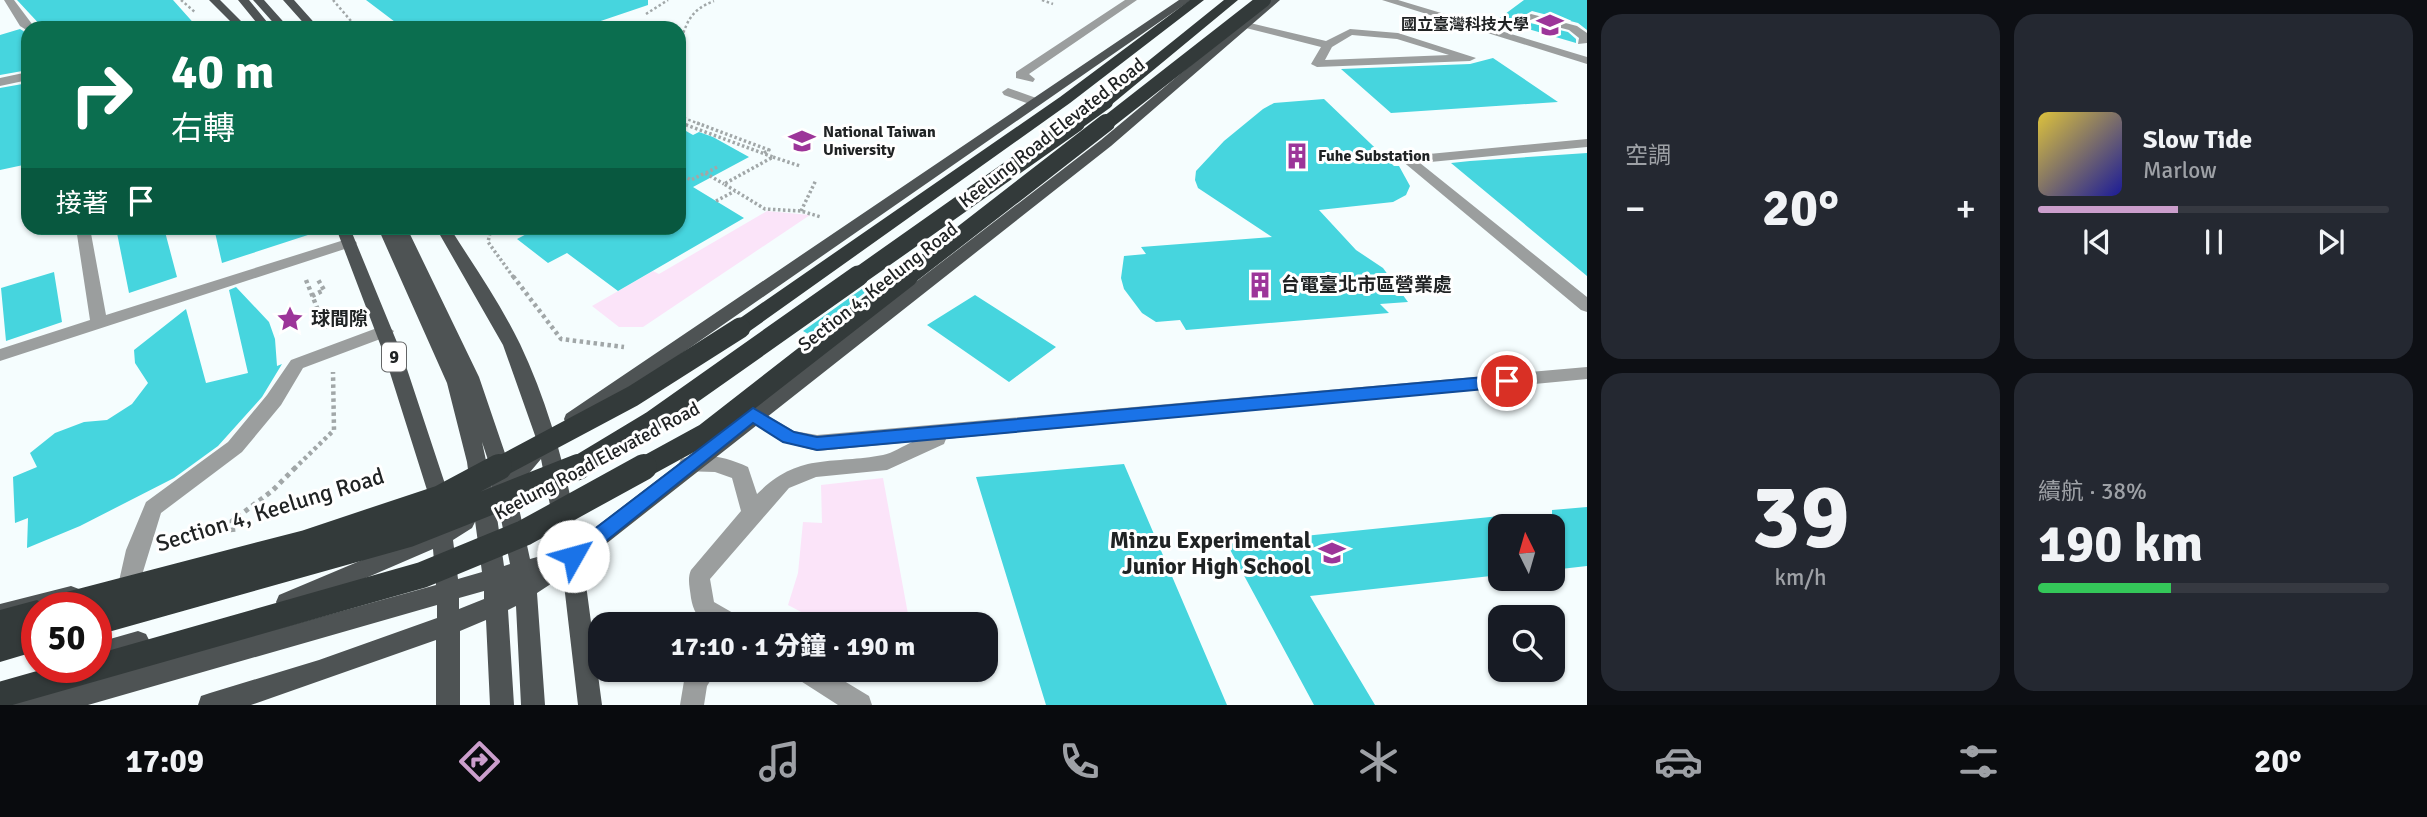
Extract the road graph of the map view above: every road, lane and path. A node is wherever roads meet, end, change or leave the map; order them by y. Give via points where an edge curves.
1 (9, 0) edge
2 (214, 0) edge
3 (241, 0) edge
4 (258, 0) edge
5 (287, 0) edge
6 (333, 0) edge
7 (668, 0) edge
8 (708, 0) edge
9 (1042, 0) edge
10 (1132, 0) edge
11 (1186, 0) edge
12 (1198, 0) edge
13 (1232, 0) edge
14 (1264, 0) edge
15 (1275, 0) edge
16 (1387, 0) edge
17 (715, 1) edge
18 (1053, 4) dead end
19 (646, 14) dead end
20 (1531, 17) dead end
21 (22, 21) edge
22 (233, 21) edge
23 (239, 21) edge
24 (260, 21) edge
25 (278, 21) edge
26 (307, 21) edge
27 (351, 21) edge
28 (686, 24) edge
29 (1246, 25) junction
30 (1328, 45) junction
31 (1569, 56) junction
32 (1587, 61) edge
33 (21, 78) edge
34 (1029, 79) dead end
35 (0, 82) edge
36 (1008, 92) dead end
37 (1035, 102) junction
38 (686, 119) edge
39 (686, 124) edge
40 (1587, 143) edge
41 (764, 153) junction
42 (774, 158) junction
43 (719, 166) dead end
44 (800, 166) dead end
45 (705, 173) junction
46 (686, 177) edge
47 (816, 180) dead end
48 (724, 184) junction
49 (735, 191) junction
50 (716, 201) dead end
51 (801, 211) junction
52 (821, 217) dead end
53 (84, 235) edge
54 (346, 235) edge
55 (388, 235) edge
56 (403, 235) edge
57 (447, 235) edge
58 (490, 235) edge
59 (299, 258) junction
60 (317, 278) dead end
61 (312, 296) junction
62 (1587, 306) edge
63 (99, 323) junction
64 (740, 328) junction
65 (385, 331) junction
66 (624, 347) dead end
67 (333, 348) junction
68 (0, 355) edge
69 (1587, 373) edge
70 (753, 414) junction
71 (950, 433) junction
72 (547, 437) junction
73 (499, 463) junction
74 (688, 465) junction
75 (478, 472) junction
76 (436, 490) junction
77 (509, 491) junction
78 (485, 509) junction
79 (752, 513) junction
80 (443, 535) junction
81 (235, 552) junction
82 (573, 556) junction
83 (494, 578) junction
84 (525, 579) junction
85 (130, 580) junction
86 (448, 591) junction
87 (112, 593) edge
88 (497, 604) junction
89 (711, 612) edge
90 (0, 615) edge
91 (21, 617) edge
92 (112, 618) edge
93 (0, 623) edge
94 (448, 623) junction
95 (21, 643) edge
96 (0, 649) edge
97 (112, 650) edge
98 (21, 680) edge
99 (696, 682) edge
100 (823, 682) edge
101 (0, 689) edge
102 (0, 697) edge
103 (37, 705) edge
104 (45, 705) edge
105 (210, 705) edge
106 (448, 705) edge
107 (502, 705) edge
108 (533, 705) edge
109 (590, 705) edge
110 (692, 705) edge
111 (859, 705) edge

1 - 21 street
2 - 22 main road
3 - 23 main road
3 - 24 main road
4 - 25 main road
5 - 26 main road
6 - 27 path
7 - 19 path
8 - 17 path
9 - 18 path
10 - 34 street via 1020,75
11 - 37 main road, Section 4, Keelung Road
12 - 64 highway, Keelung Road Elevated Road via 1065,100
13 - 77 highway, bridge via 1105,102 651,422 578,467
14 - 102 highway, Keelung Road Elevated Road, bridge via 705,435 524,533 422,575
15 - 29 main road, Section 4, Keelung Road
16 - 31 street
17 - 28 path via 695,7
20 - 31 street via 1579,31 1585,37
29 - 30 street
29 - 70 main road, Section 4, Keelung Road via 1106,142
30 - 30 street via 1317,64 1470,58 1398,36 1350,32
31 - 32 street
33 - 35 street
36 - 37 street
37 - 72 main road, Section 4, Keelung Road
38 - 41 path via 769,150
39 - 41 path
40 - 62 street via 1408,160
41 - 42 path
42 - 44 path
42 - 48 path
43 - 45 path
45 - 46 path via 691,180
45 - 48 path
47 - 51 path
48 - 49 path
49 - 50 path
49 - 51 path via 765,209
51 - 52 path
53 - 63 street
54 - 59 street
54 - 65 main road, 9
55 - 75 main road, 9 via 455,383
56 - 73 main road via 470,377
57 - 72 main road via 519,359
58 - 66 path via 494,252 561,339
59 - 61 path
59 - 63 street
60 - 61 path via 324,290
61 - 67 path
63 - 68 street
64 - 77 highway, bridge via 718,358 636,416
64 - 87 highway, Keelung Road Elevated Road, bridge via 633,396 441,498 306,543
65 - 67 street
65 - 76 main road, 9
67 - 81 path via 334,430 272,491 232,522
67 - 85 street via 297,364 235,447 153,508
69 - 71 street
70 - 71 street via 789,437 817,443
70 - 74 main road, Section 4, Keelung Road
71 - 79 street via 887,462 814,469 782,482
72 - 73 main road, Section 4, Keelung Road
72 - 77 main road, Section 4, Keelung Road
72 - 82 main road
73 - 75 main road, Section 4, Keelung Road
73 - 77 main road
74 - 79 street via 709,462 741,473
74 - 82 main road, Section 4, Keelung Road
75 - 76 main road, Section 4, Keelung Road
75 - 78 main road, 9
76 - 80 main road, 9
76 - 81 main road, Section 4, Keelung Road
77 - 78 main road, Section 4, Keelung Road
77 - 84 main road
77 - 92 highway, bridge via 410,534
78 - 80 main road, Section 4, Keelung Road
78 - 83 main road, 9
79 - 89 street via 699,577 704,608
80 - 86 main road, 9
80 - 97 main road, Section 4, Keelung Road via 298,598
81 - 85 main road, Section 4, Keelung Road
82 - 84 main road, Section 4, Keelung Road
82 - 109 main road
83 - 84 main road, Section 4, Keelung Road
83 - 86 main road, Section 4, Keelung Road
83 - 88 main road, 9
84 - 88 main road, Section 4, Keelung Road
84 - 108 main road
85 - 90 main road, Section 4, Keelung Road
86 - 94 main road, 9
86 - 104 main road, Section 4, Keelung Road
88 - 94 main road, Section 4, Keelung Road
88 - 107 main road, 9
91 - 93 highway
94 - 105 main road, Section 4, Keelung Road via 341,665
94 - 106 main road, 9
95 - 96 highway
98 - 101 main road
99 - 110 street
100 - 111 street
102 - 103 main road

